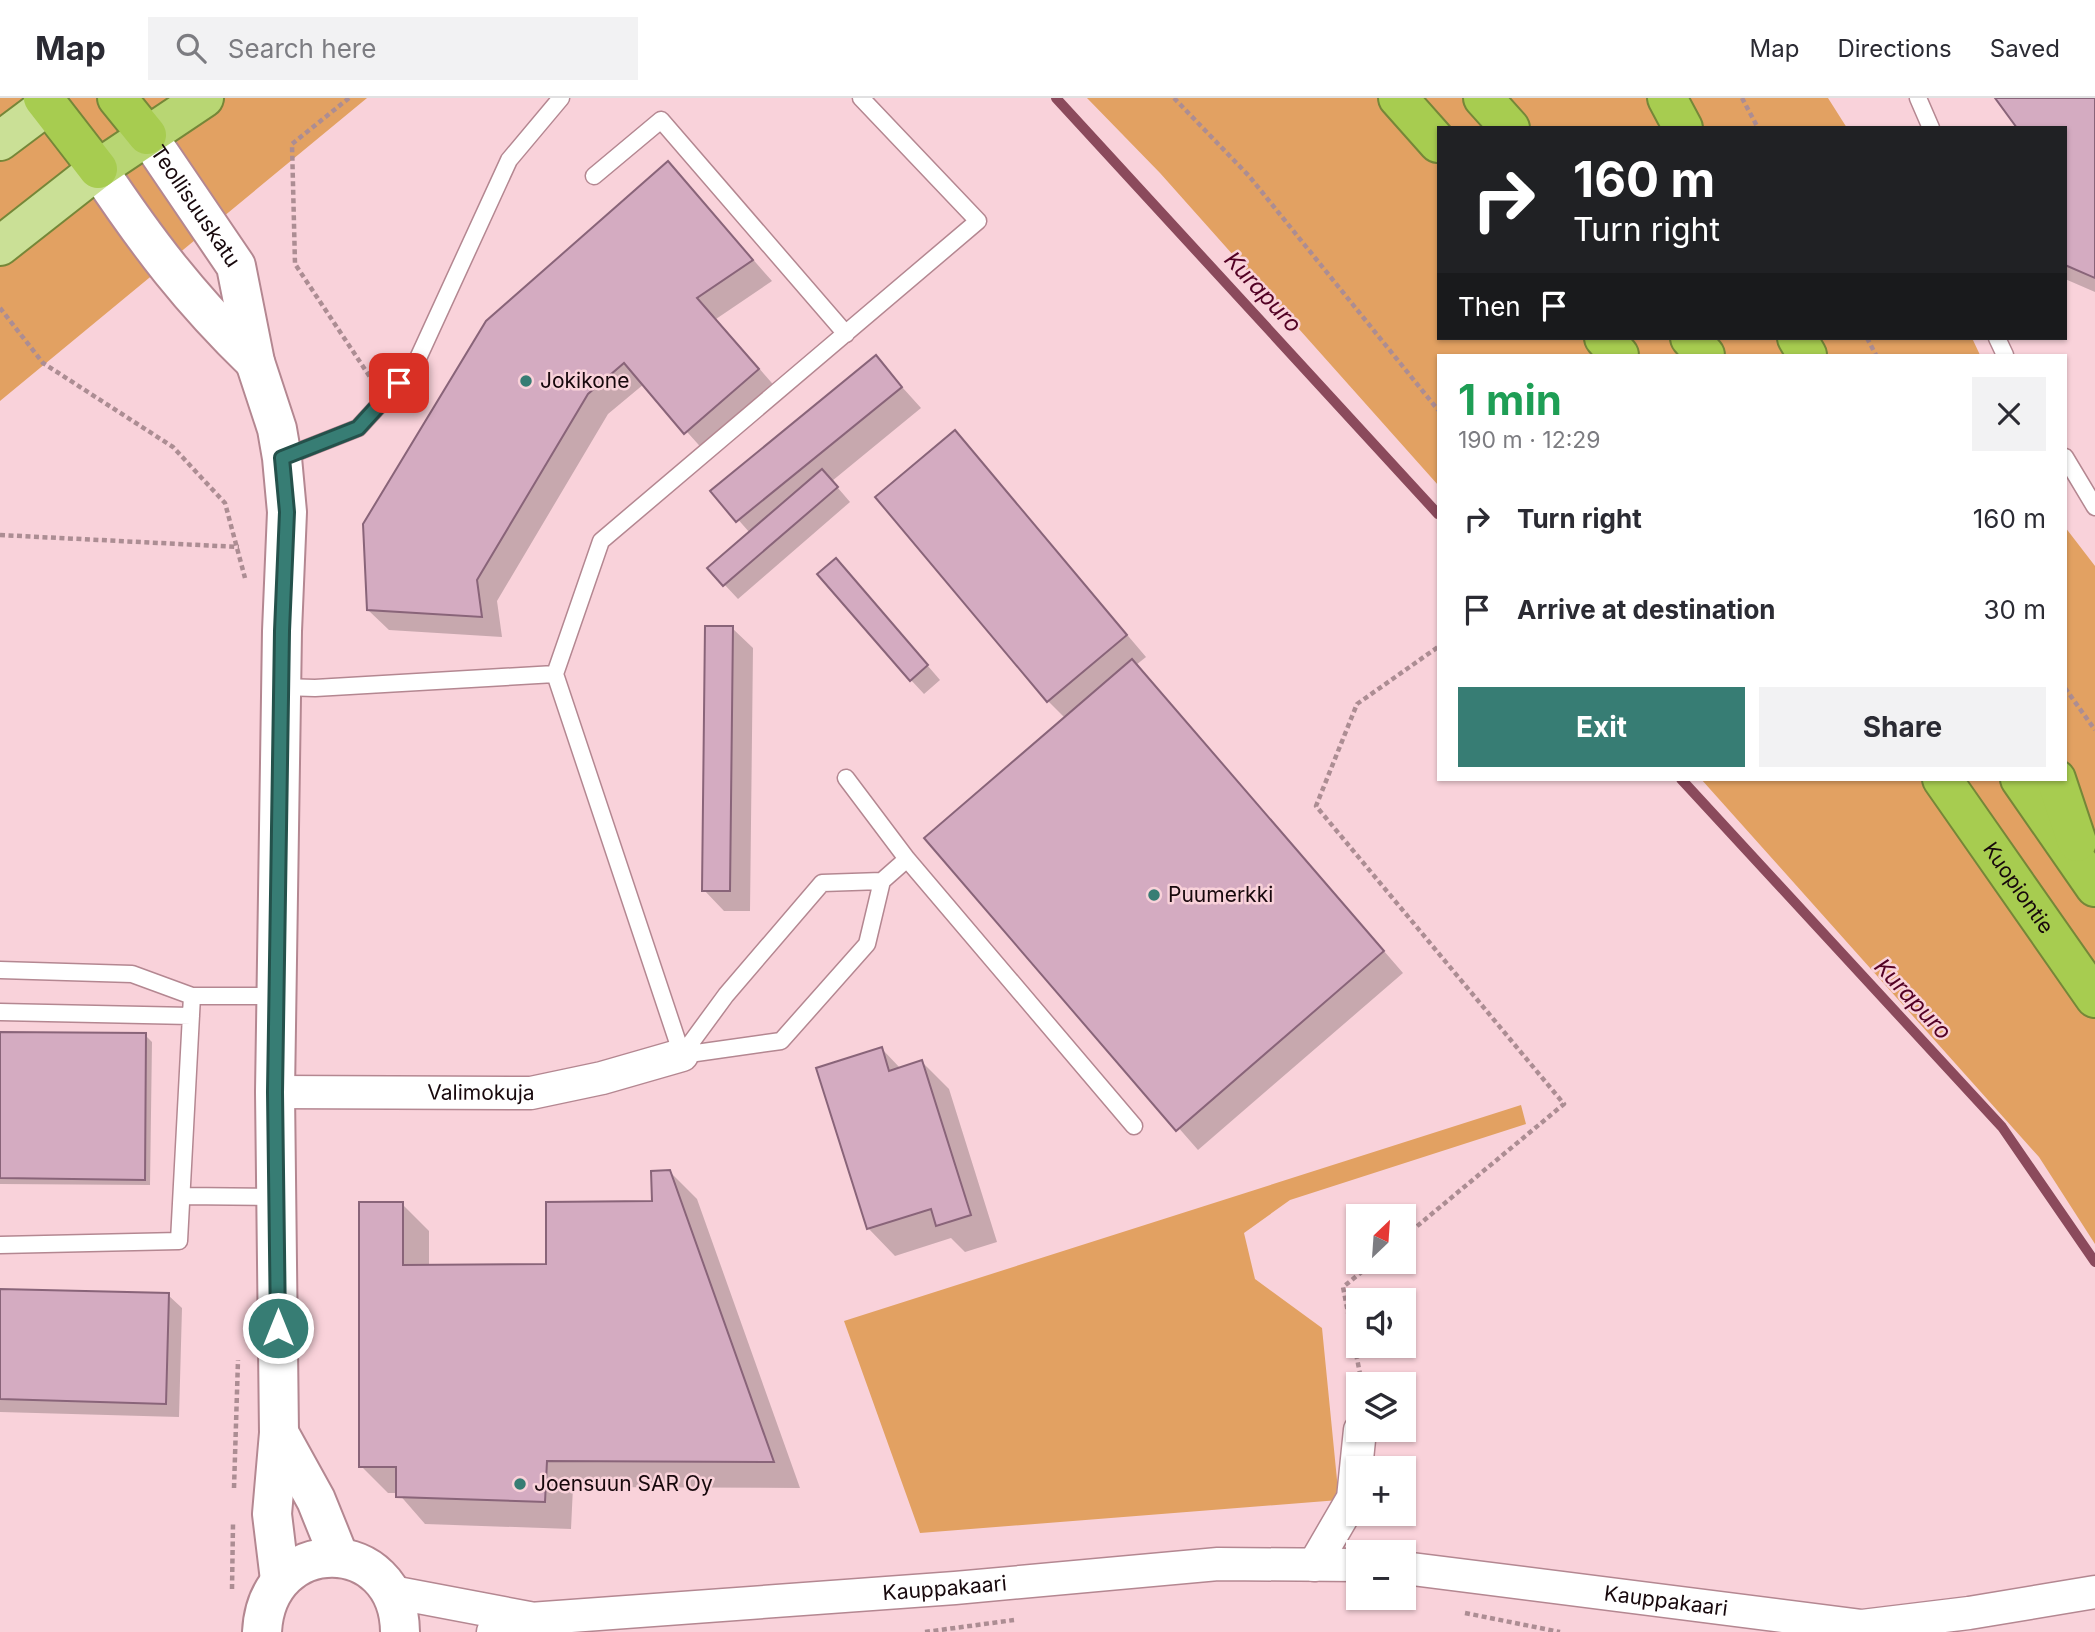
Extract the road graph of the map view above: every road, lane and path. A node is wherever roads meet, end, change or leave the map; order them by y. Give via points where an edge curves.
1 (117, 98) edge
2 (204, 98) edge
3 (349, 98) edge
4 (561, 98) edge
5 (861, 98) edge
6 (1174, 98) edge
7 (1398, 98) edge
8 (1483, 98) edge
9 (1667, 98) edge
10 (1742, 98) edge
11 (1918, 98) edge
12 (49, 100) edge
13 (1508, 126) edge
14 (1682, 126) edge
15 (1757, 126) edge
16 (1930, 126) edge
17 (147, 135) junction
18 (0, 141) edge
19 (1437, 142) edge
20 (98, 169) junction
21 (594, 176) dead end
22 (0, 246) edge
23 (0, 308) edge
24 (846, 334) junction
25 (1606, 340) edge
26 (1692, 340) edge
27 (1618, 354) edge
28 (1703, 354) edge
29 (255, 362) junction
30 (384, 399) junction
31 (1437, 409) edge
32 (173, 447) dead end
33 (282, 458) junction
34 (2067, 460) edge
35 (2095, 507) edge
36 (0, 535) edge
37 (239, 547) dead end
38 (1437, 648) edge
39 (555, 674) junction
40 (281, 687) junction
41 (2067, 691) edge
42 (2095, 730) edge
43 (846, 778) dead end
44 (1943, 781) edge
45 (2021, 781) edge
46 (2057, 781) edge
47 (907, 859) junction
48 (882, 881) junction
49 (2092, 882) edge
50 (0, 970) edge
51 (192, 996) junction
52 (276, 996) junction
53 (2095, 998) edge
54 (0, 1012) edge
55 (191, 1016) junction
56 (682, 1055) junction
57 (275, 1092) junction
58 (1134, 1126) dead end
59 (182, 1196) junction
60 (278, 1197) junction
61 (1416, 1227) edge
62 (0, 1245) edge
63 (1359, 1274) edge
64 (1360, 1372) edge
65 (279, 1433) junction
66 (1359, 1442) edge
67 (339, 1557) junction
68 (1314, 1564) junction
69 (1346, 1565) edge
70 (1416, 1570) edge
71 (280, 1580) junction
72 (392, 1592) junction
73 (2095, 1592) edge
74 (1457, 1611) dead end
75 (530, 1619) junction
76 (1017, 1619) dead end
77 (262, 1632) edge
78 (400, 1632) edge
79 (493, 1632) edge
80 (925, 1632) edge
81 (1560, 1632) edge

1 - 17 highway
2 - 17 highway
3 - 30 path via 292,144 295,264
4 - 30 lane via 509,160 414,367
5 - 24 lane via 978,221
6 - 31 path via 1249,176
7 - 19 highway
8 - 13 highway
9 - 14 highway
10 - 15 path
11 - 16 lane
12 - 18 main road
12 - 20 highway
17 - 20 highway
17 - 29 street, Teollisuuskatu via 236,266
20 - 22 main road
20 - 29 street, Teollisuuskatu via 153,252 202,311
21 - 24 lane via 661,120
23 - 32 path via 44,363
24 - 39 lane via 601,541
25 - 27 highway
26 - 28 highway
29 - 33 street, Teollisuuskatu
30 - 33 lane via 358,428
33 - 40 street, Teollisuuskatu via 287,512
34 - 35 lane
36 - 37 path
38 - 61 path via 1357,704 1316,806 1564,1104
39 - 40 lane
39 - 56 lane
40 - 52 street, Teollisuuskatu
41 - 42 path
43 - 47 lane
44 - 53 highway, Kuopiontie
45 - 49 highway
46 - 49 highway
47 - 48 lane
47 - 58 lane
48 - 56 lane via 822,883 726,995
48 - 56 lane via 867,944 781,1041
50 - 51 lane via 132,974
51 - 52 lane
51 - 55 lane
52 - 57 street, Teollisuuskatu
54 - 55 lane
55 - 59 lane
56 - 57 street, Valimokuja via 602,1079 531,1093
57 - 60 street, Teollisuuskatu
59 - 60 lane
59 - 62 lane via 178,1241
60 - 65 street, Teollisuuskatu
63 - 64 path via 1343,1287
65 - 67 street, Teollisuuskatu via 316,1500
65 - 71 street, Teollisuuskatu via 272,1514
66 - 68 street via 1353,1498
67 - 71 street via 307,1562
67 - 72 street via 360,1563
68 - 69 street, Kauppakaari
68 - 75 street, Kauppakaari via 1218,1564
70 - 73 street, Kauppakaari via 1862,1626
71 - 77 street via 269,1595
72 - 75 street, Kauppakaari
72 - 78 street via 400,1614
74 - 81 path
75 - 79 street, Kauppakaari
76 - 80 path

